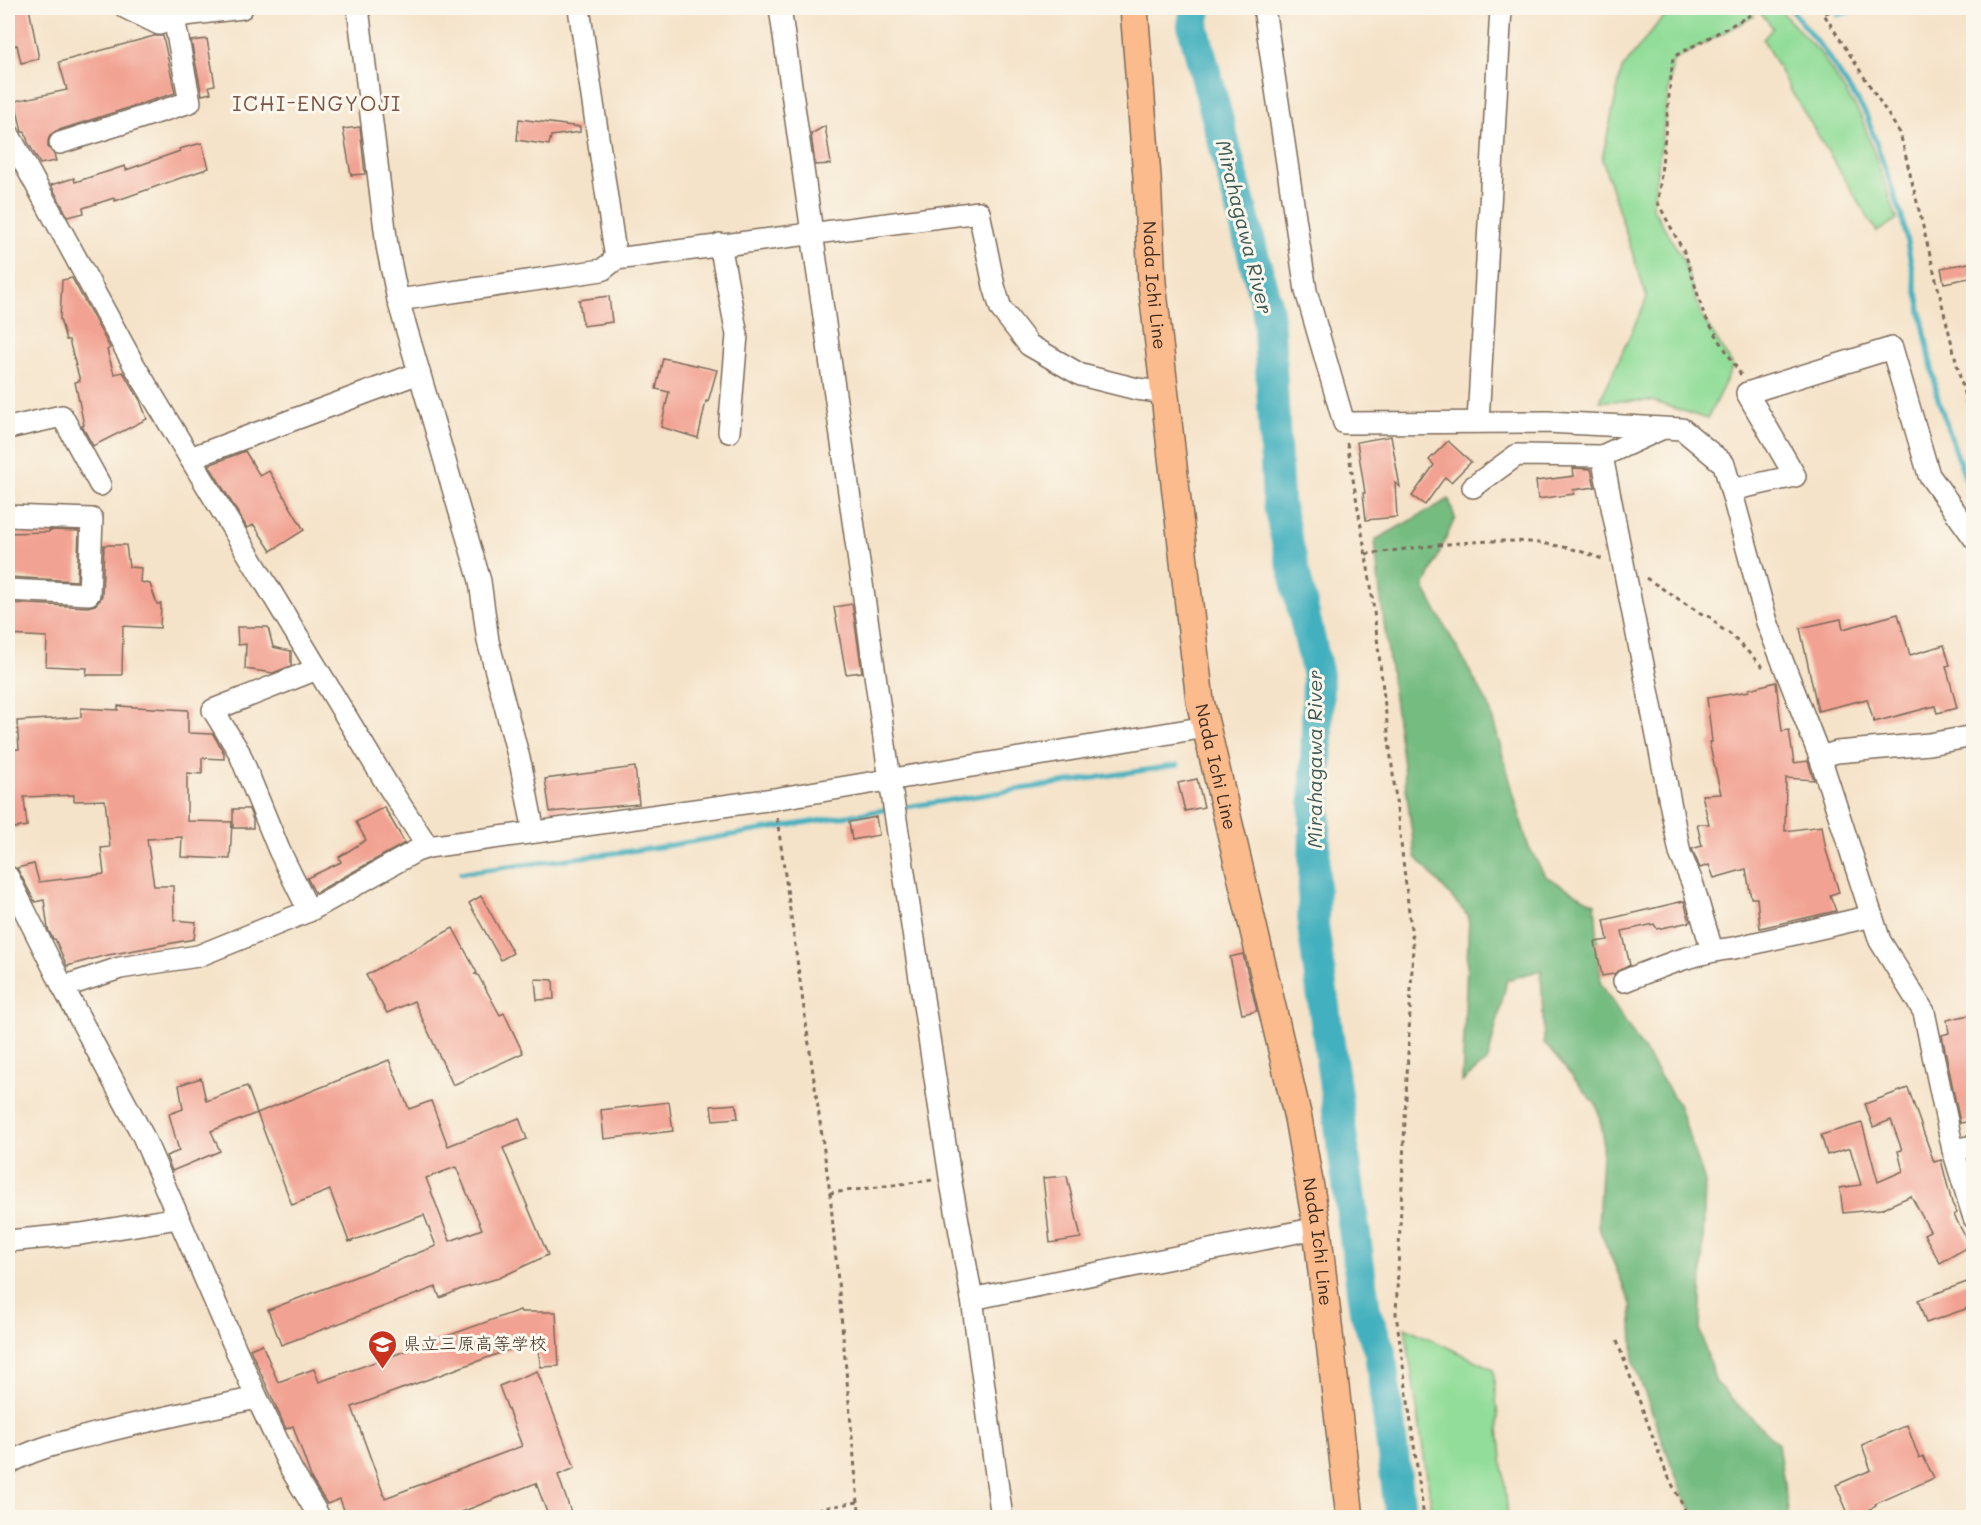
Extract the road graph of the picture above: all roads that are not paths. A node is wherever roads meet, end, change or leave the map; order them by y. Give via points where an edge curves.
1 (126, 8) edge
2 (242, 8) edge
3 (358, 8) edge
4 (579, 8) edge
5 (780, 8) edge
6 (1134, 8) edge
7 (1264, 8) edge
8 (1501, 8) edge
9 (180, 14) edge
10 (8, 133) edge
11 (60, 143) dead end
12 (812, 235) junction
13 (720, 244) junction
14 (616, 259) junction
15 (398, 300) junction
16 (419, 373) junction
17 (1166, 393) junction
18 (1478, 422) junction
19 (1664, 428) junction
20 (8, 429) edge
21 (729, 432) dead end
22 (1602, 456) junction
23 (190, 458) junction
24 (100, 485) dead end
25 (1473, 487) dead end
26 (1731, 490) junction
27 (8, 516) edge
28 (1974, 538) edge
29 (8, 590) edge
30 (317, 669) junction
31 (1206, 727) junction
32 (1974, 736) edge
33 (1820, 757) junction
34 (890, 780) junction
35 (534, 832) junction
36 (428, 848) junction
37 (8, 877) edge
38 (309, 911) junction
39 (1872, 916) junction
40 (1712, 950) junction
41 (1624, 981) dead end
42 (63, 987) junction
43 (1974, 1146) edge
44 (1953, 1150) junction
45 (178, 1218) junction
46 (1974, 1218) edge
47 (1317, 1228) junction
48 (8, 1240) edge
49 (972, 1299) junction
50 (257, 1398) junction
51 (8, 1464) edge
52 (320, 1518) edge
53 (1002, 1518) edge
54 (1350, 1518) edge

1 - 9 street via 159,24
2 - 9 street
3 - 15 street via 387,246
4 - 14 street
5 - 12 street
6 - 17 main road, Nada Ichi Line via 1152,283
7 - 18 street via 1306,291 1344,423
8 - 18 street
9 - 11 street via 190,102
10 - 23 street via 134,365
12 - 13 street
12 - 17 street via 980,212 1001,309 1029,345 1081,375
12 - 34 street
13 - 14 street
13 - 21 street via 737,335
14 - 15 street via 602,270
15 - 16 street
16 - 23 street
16 - 35 street via 480,581 488,641
17 - 31 main road, Nada Ichi Line
18 - 19 street
19 - 22 street
19 - 26 street via 1682,429 1724,464
20 - 24 street via 62,416
22 - 25 street via 1517,455
22 - 40 street via 1680,853
23 - 30 street
26 - 28 street via 1795,476 1747,393 1892,348 1929,475
26 - 33 street via 1767,622
27 - 29 street via 92,519 89,594
30 - 36 street
30 - 38 street via 213,710 239,752
31 - 34 street
31 - 47 main road, Nada Ichi Line via 1295,1107
32 - 33 street
33 - 39 street
34 - 35 street
34 - 49 street
35 - 36 street
36 - 38 street
37 - 42 street
38 - 42 street via 198,956 120,968
39 - 40 street
39 - 44 street via 1880,941 1924,1012
40 - 41 street
42 - 45 street via 143,1136
43 - 44 street
44 - 46 street
45 - 48 street
45 - 50 street
47 - 49 street
47 - 54 main road, Nada Ichi Line
49 - 53 street
50 - 51 street via 63,1443
50 - 52 street

